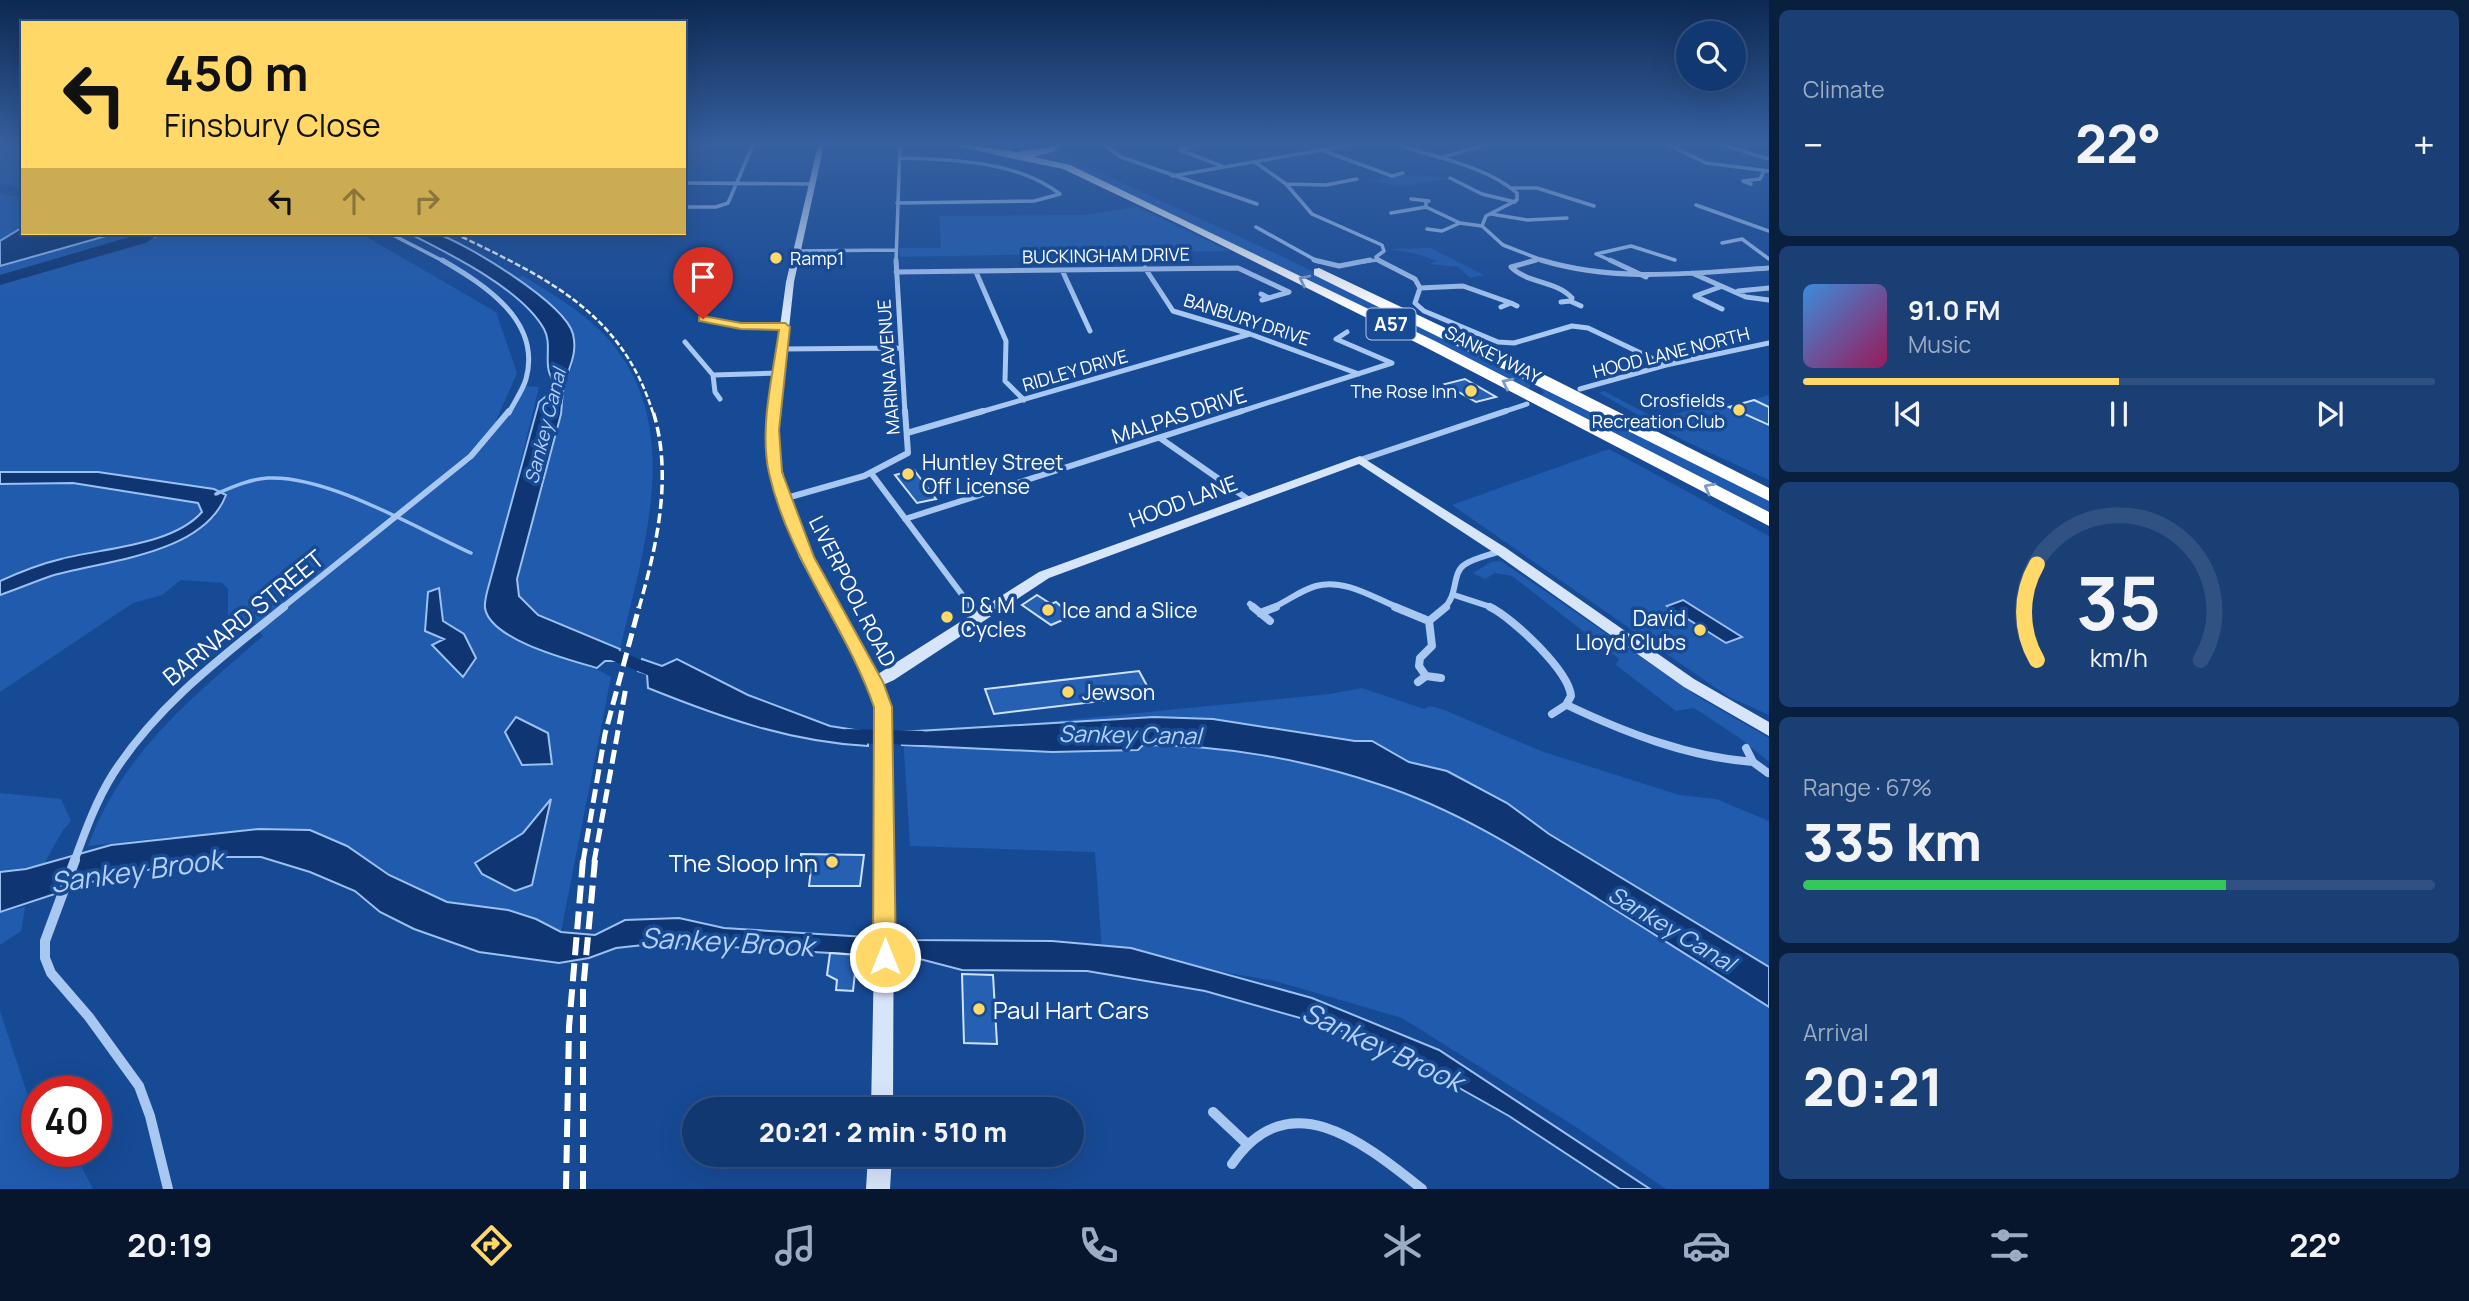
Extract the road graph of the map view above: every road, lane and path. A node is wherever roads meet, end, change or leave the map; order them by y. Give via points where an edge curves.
1 (728, 200) edge
2 (808, 200) edge
3 (1036, 200) edge
4 (1139, 200) edge
5 (1164, 200) edge
6 (1246, 200) edge
7 (1300, 200) edge
8 (1417, 200) edge
9 (1508, 200) edge
10 (1577, 200) edge
11 (1514, 202) joint
12 (897, 203) joint
13 (1427, 203) junction
14 (1257, 204) dead end
15 (1696, 205) dead end
16 (686, 206) edge
17 (1594, 206) dead end
18 (1383, 210) dead end
19 (1490, 214) junction
20 (1567, 218) dead end
21 (1460, 223) junction
22 (1482, 226) junction
23 (1256, 227) dead end
24 (1427, 229) dead end
25 (1769, 231) edge
26 (393, 235) edge
27 (1722, 243) dead end
28 (895, 250) junction
29 (795, 251) junction
30 (1769, 259) edge
31 (1377, 260) junction
32 (1539, 260) junction
33 (1675, 260) dead end
34 (1145, 268) junction
35 (1769, 268) edge
36 (1062, 270) junction
37 (896, 272) junction
38 (976, 272) junction
39 (1691, 272) junction
40 (1646, 277) junction
41 (1538, 282) junction
42 (1529, 283) dead end
43 (1720, 287) junction
44 (1420, 288) junction
45 (1769, 288) edge
46 (1738, 291) junction
47 (1264, 298) dead end
48 (1769, 300) edge
49 (1570, 301) junction
50 (1561, 302) dead end
51 (1581, 306) dead end
52 (1501, 307) dead end
53 (1721, 309) dead end
54 (703, 319) dead end
55 (785, 327) junction
56 (1090, 331) dead end
57 (1347, 332) dead end
58 (1250, 334) junction
59 (685, 342) dead end
60 (1769, 343) edge
61 (901, 348) junction
62 (782, 349) junction
63 (1666, 365) junction
64 (779, 373) junction
65 (1360, 374) junction
66 (713, 375) junction
67 (1580, 389) dead end
68 (720, 399) dead end
69 (1024, 400) junction
70 (1527, 404) dead end
71 (907, 433) junction
72 (1160, 438) junction
73 (1360, 460) junction
74 (871, 473) junction
75 (1769, 495) edge
76 (783, 499) junction
77 (1249, 500) junction
78 (905, 519) junction
79 (1769, 520) edge
80 (1502, 551) junction
81 (1454, 595) junction
82 (1250, 604) dead end
83 (1260, 613) junction
84 (978, 616) junction
85 (1270, 621) dead end
86 (1429, 621) junction
87 (1426, 676) junction
88 (1441, 678) dead end
89 (874, 682) junction
90 (1418, 682) dead end
91 (1567, 705) junction
92 (1552, 713) dead end
93 (1769, 730) edge
94 (1746, 748) dead end
95 (1753, 762) junction
96 (1768, 773) edge
97 (882, 1097) edge
98 (1213, 1112) dead end
99 (1246, 1143) junction
100 (1232, 1164) dead end
101 (879, 1167) edge
102 (168, 1189) edge
103 (878, 1189) edge
104 (1422, 1189) edge

1 - 16 street
2 - 29 street, LIVERPOOL ROAD
3 - 12 street
79 -> 4 highway, SANKEY WAY / A57 via 1430,344
5 - 75 highway, SANKEY WAY / A57 via 1466,342
6 - 14 street
7 - 31 street via 1311,214 1382,245 1384,251
8 - 13 street
9 - 11 street
10 - 17 street
11 - 19 street
12 - 28 street, MARINA AVENUE
13 - 18 street via 1393,214
13 - 21 street
15 - 25 street
19 - 20 street via 1527,220
19 - 22 street
21 - 22 street
21 - 24 street via 1442,231
22 - 32 street via 1498,243
23 - 31 street via 1328,264
26 - 102 street, BARNARD STREET via 486,288 510,310 527,336 530,374 506,419 471,456 198,676 159,715 113,774 49,923 45,958 51,973 139,1086
27 - 30 street via 1742,239
28 - 29 street
28 - 37 street, MARINA AVENUE
29 - 55 street, LIVERPOOL ROAD
31 - 44 street via 1415,279
32 - 40 street via 1601,275
32 - 41 street via 1511,267
33 - 40 street via 1631,246 1596,254
34 - 36 street, BUCKINGHAM DRIVE
34 - 47 street, BUCKINGHAM DRIVE via 1238,268 1289,292
34 - 58 street, BANBURY DRIVE via 1173,311
35 - 39 street
36 - 38 street, BUCKINGHAM DRIVE
36 - 56 street
37 - 38 street, BUCKINGHAM DRIVE
37 - 61 street, MARINA AVENUE
38 - 69 street via 1006,341 1005,381
39 - 40 street
39 - 43 street
41 - 42 street
41 - 49 street via 1567,292
43 - 46 street
43 - 53 street via 1695,296
44 - 52 street via 1463,286 1514,305
44 - 63 street via 1418,307 1488,340 1514,343 1581,327
45 - 46 street
46 - 48 street via 1751,299
49 - 50 street
49 - 51 street
54 - 55 street
55 - 62 street, LIVERPOOL ROAD
57 - 65 street, MALPAS DRIVE via 1336,338 1392,363
58 - 65 street, BANBURY DRIVE
58 - 69 street, RIDLEY DRIVE
59 - 66 street
60 - 63 street, HOOD LANE NORTH
61 - 62 street
61 - 71 street, MARINA AVENUE
62 - 64 street, LIVERPOOL ROAD
63 - 67 street, HOOD LANE NORTH
64 - 66 street
64 - 76 street, LIVERPOOL ROAD via 772,430 775,472
65 - 72 street, MALPAS DRIVE
66 - 68 street
69 - 71 street, RIDLEY DRIVE
70 - 73 street, HOOD LANE
71 - 74 street, MARINA AVENUE via 908,453
72 - 77 street
72 - 78 street, MALPAS DRIVE
73 - 77 street, HOOD LANE
73 - 80 street
74 - 76 street, MARINA AVENUE
74 - 78 street
76 - 89 street, LIVERPOOL ROAD via 816,577
77 - 84 street, HOOD LANE via 1069,564 1024,585
78 - 84 street
80 - 81 street via 1464,565
80 - 93 street via 1689,683
81 - 86 street via 1449,606
81 - 91 street via 1502,612 1554,661 1572,690
82 - 83 street
83 - 85 street
83 - 86 street via 1314,586 1331,584 1350,587
84 - 89 street, HOOD LANE
86 - 87 street via 1432,646 1420,658 1419,666
87 - 88 street
87 - 90 street
89 - 97 street, LIVERPOOL ROAD via 883,707 885,739
91 - 92 street
91 - 95 street via 1604,723 1717,758
94 - 95 street
95 - 96 street
98 - 99 street
99 - 100 street
99 - 104 street via 1266,1129 1298,1123 1330,1130 1365,1148
101 - 103 street

